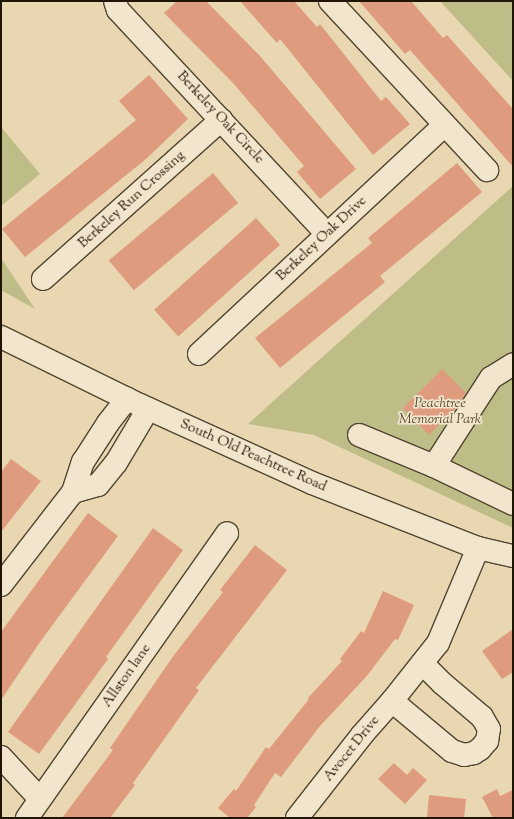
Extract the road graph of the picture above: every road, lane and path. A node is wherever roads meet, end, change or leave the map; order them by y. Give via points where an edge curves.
1 (115, 1) edge
2 (330, 1) edge
3 (221, 120) junction
4 (445, 125) junction
5 (487, 170) dead end
6 (327, 234) junction
7 (43, 279) dead end
8 (1, 337) edge
9 (199, 354) dead end
10 (513, 364) edge
11 (127, 399) junction
12 (148, 409) junction
13 (360, 436) dead end
14 (87, 456) junction
15 (434, 466) junction
16 (110, 471) junction
17 (73, 492) junction
18 (513, 504) edge
19 (227, 533) dead end
20 (478, 548) junction
21 (513, 556) edge
22 (1, 585) edge
23 (422, 663) junction
24 (392, 701) junction
25 (1, 757) edge
26 (40, 799) junction
27 (27, 818) edge
28 (297, 818) edge

1 - 3 street, Berkeley Oak Circle via 118,10
2 - 4 street
3 - 6 street, Berkeley Oak Circle
3 - 7 street, Berkeley Run Crossing
4 - 5 street
4 - 6 street, Berkeley Oak Drive
6 - 9 street, Berkeley Oak Drive
8 - 11 street, South Old Peachtree Road
10 - 15 street via 491,378
11 - 12 street, South Old Peachtree Road
11 - 14 street
12 - 16 street
12 - 20 street, South Old Peachtree Road via 312,483
13 - 15 street
14 - 16 street
14 - 17 street
15 - 18 street
16 - 17 street via 98,485
17 - 22 street
19 - 26 street, Allston lane
20 - 21 street, South Old Peachtree Road
20 - 23 street, Avocet Drive via 438,643
23 - 24 street, Avocet Drive
23 - 24 street via 482,717 489,729 487,741 474,753 464,755 452,751
24 - 28 street, Avocet Drive
25 - 26 street
26 - 27 street, Allston lane

